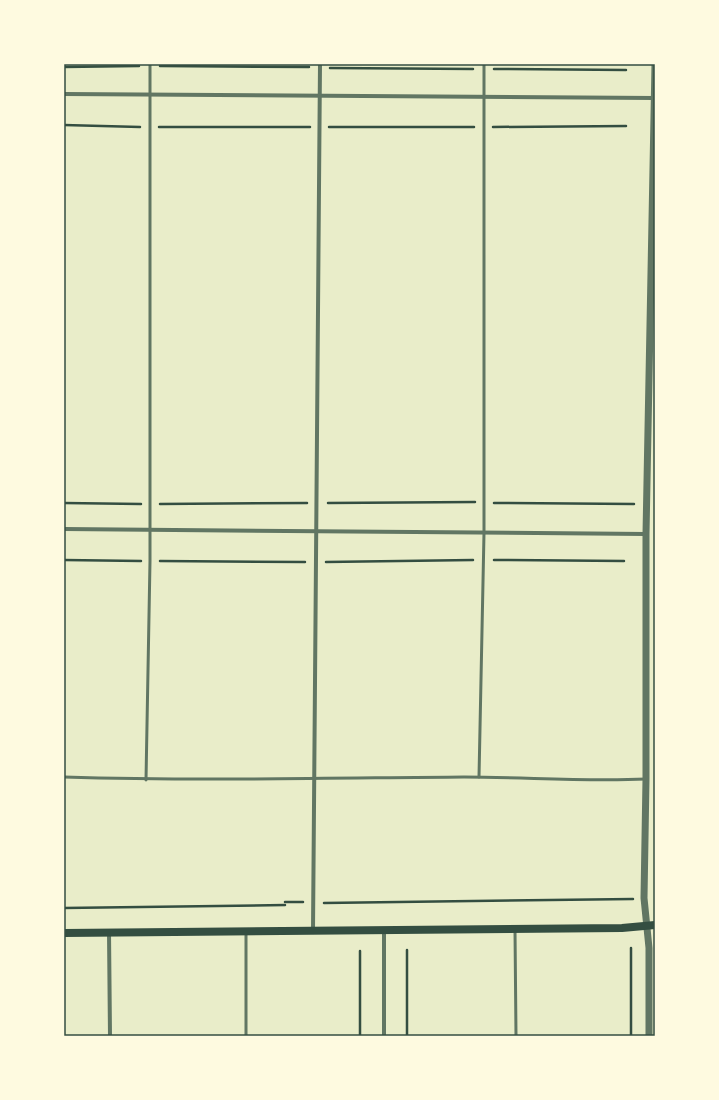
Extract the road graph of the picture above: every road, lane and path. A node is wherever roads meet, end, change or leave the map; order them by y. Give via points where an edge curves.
1 (484, 64) edge
2 (654, 64) edge
3 (150, 65) edge
4 (320, 66) edge
5 (64, 67) edge
6 (484, 69) junction
7 (626, 70) dead end
8 (64, 94) edge
9 (150, 95) junction
10 (320, 96) junction
11 (485, 96) junction
12 (654, 98) edge
13 (64, 125) edge
14 (626, 126) dead end
15 (150, 127) junction
16 (319, 127) junction
17 (484, 127) junction
18 (652, 374) edge
19 (484, 502) junction
20 (64, 503) edge
21 (316, 503) junction
22 (149, 504) junction
23 (647, 504) junction
24 (64, 530) edge
25 (149, 530) junction
26 (316, 531) junction
27 (484, 532) junction
28 (646, 534) junction
29 (64, 560) edge
30 (484, 560) junction
31 (150, 561) junction
32 (316, 562) junction
33 (624, 562) dead end
34 (64, 777) edge
35 (479, 777) junction
36 (314, 779) junction
37 (646, 779) junction
38 (146, 780) junction
39 (644, 898) junction
40 (314, 902) junction
41 (64, 908) edge
42 (651, 926) edge
43 (515, 929) junction
44 (384, 930) junction
45 (246, 931) junction
46 (313, 931) junction
47 (109, 932) junction
48 (64, 933) edge
49 (631, 948) dead end
50 (360, 950) dead end
51 (407, 950) dead end
52 (110, 1036) edge
53 (246, 1036) edge
54 (360, 1036) edge
55 (384, 1036) edge
56 (407, 1036) edge
57 (516, 1036) edge
58 (631, 1036) edge
59 (649, 1036) edge

1 - 6 lane
2 - 12 street
3 - 4 path
3 - 5 path
3 - 9 lane
4 - 6 path
4 - 10 street
6 - 7 path
6 - 11 lane
8 - 9 street
9 - 10 street
9 - 15 lane
10 - 11 street
10 - 16 street
11 - 12 street
11 - 17 lane
12 - 18 street
13 - 15 path
14 - 17 path
15 - 16 path
15 - 22 lane
16 - 17 path
16 - 21 street
17 - 19 lane
18 - 23 street
19 - 21 path
19 - 23 path
19 - 27 lane
20 - 22 path
21 - 22 path
21 - 26 street
22 - 25 lane
23 - 28 street
24 - 25 street
25 - 26 street
25 - 31 lane
26 - 27 street
26 - 32 street
27 - 28 street
27 - 30 lane
28 - 37 street
29 - 31 path
30 - 32 path
30 - 33 path
30 - 35 lane
31 - 32 path
31 - 38 lane
32 - 36 street
34 - 38 lane
35 - 36 lane
35 - 37 lane
36 - 38 lane
36 - 40 street
37 - 39 street
39 - 40 path
39 - 42 street
40 - 41 path
40 - 46 street
42 - 43 main road
42 - 59 street
43 - 44 main road
43 - 57 lane
44 - 46 main road
44 - 55 street
45 - 46 main road
45 - 47 main road
45 - 53 lane
47 - 48 main road
47 - 52 street
49 - 58 path
50 - 54 path
51 - 56 path

